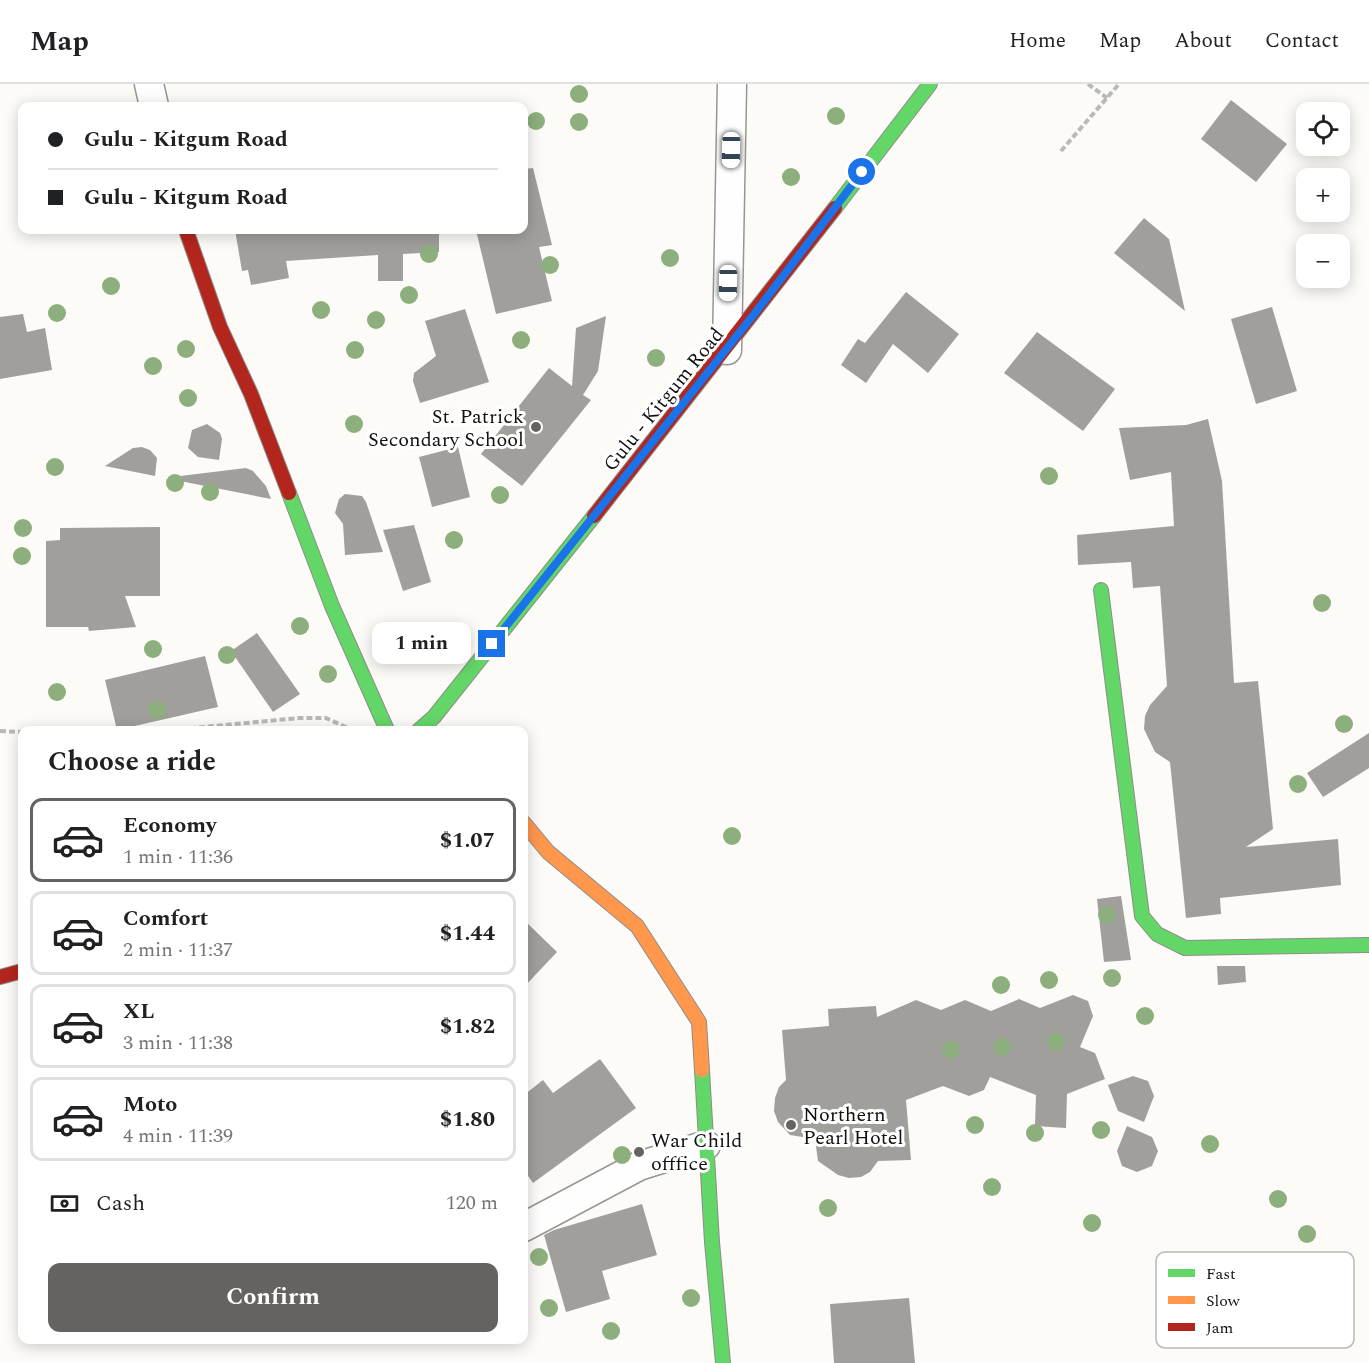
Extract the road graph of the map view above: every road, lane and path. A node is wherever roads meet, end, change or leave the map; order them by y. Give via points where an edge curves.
1 (149, 84) edge
2 (732, 84) edge
3 (930, 84) edge
4 (1088, 84) edge
5 (1119, 84) edge
6 (1107, 98) junction
7 (153, 102) edge
8 (1061, 151) dead end
9 (187, 234) edge
10 (727, 350) junction
11 (1101, 590) dead end
12 (214, 726) edge
13 (344, 726) edge
14 (385, 726) edge
15 (432, 726) edge
16 (0, 731) edge
17 (18, 732) edge
18 (528, 828) edge
19 (1369, 945) edge
20 (18, 972) edge
21 (0, 977) edge
22 (706, 1145) junction
23 (528, 1225) edge
24 (723, 1363) edge

1 - 7 street
2 - 10 street
3 - 10 street, Gulu - Kitgum Road
4 - 6 path
5 - 6 path
6 - 8 path
9 - 14 street via 220,327 251,394 332,606
10 - 15 street, Gulu - Kitgum Road
11 - 19 street via 1142,916 1157,934 1185,948
12 - 13 path via 299,718 326,718
16 - 17 path
18 - 22 street via 548,852 637,926 699,1022
20 - 21 street
22 - 23 street via 639,1166
22 - 24 street

